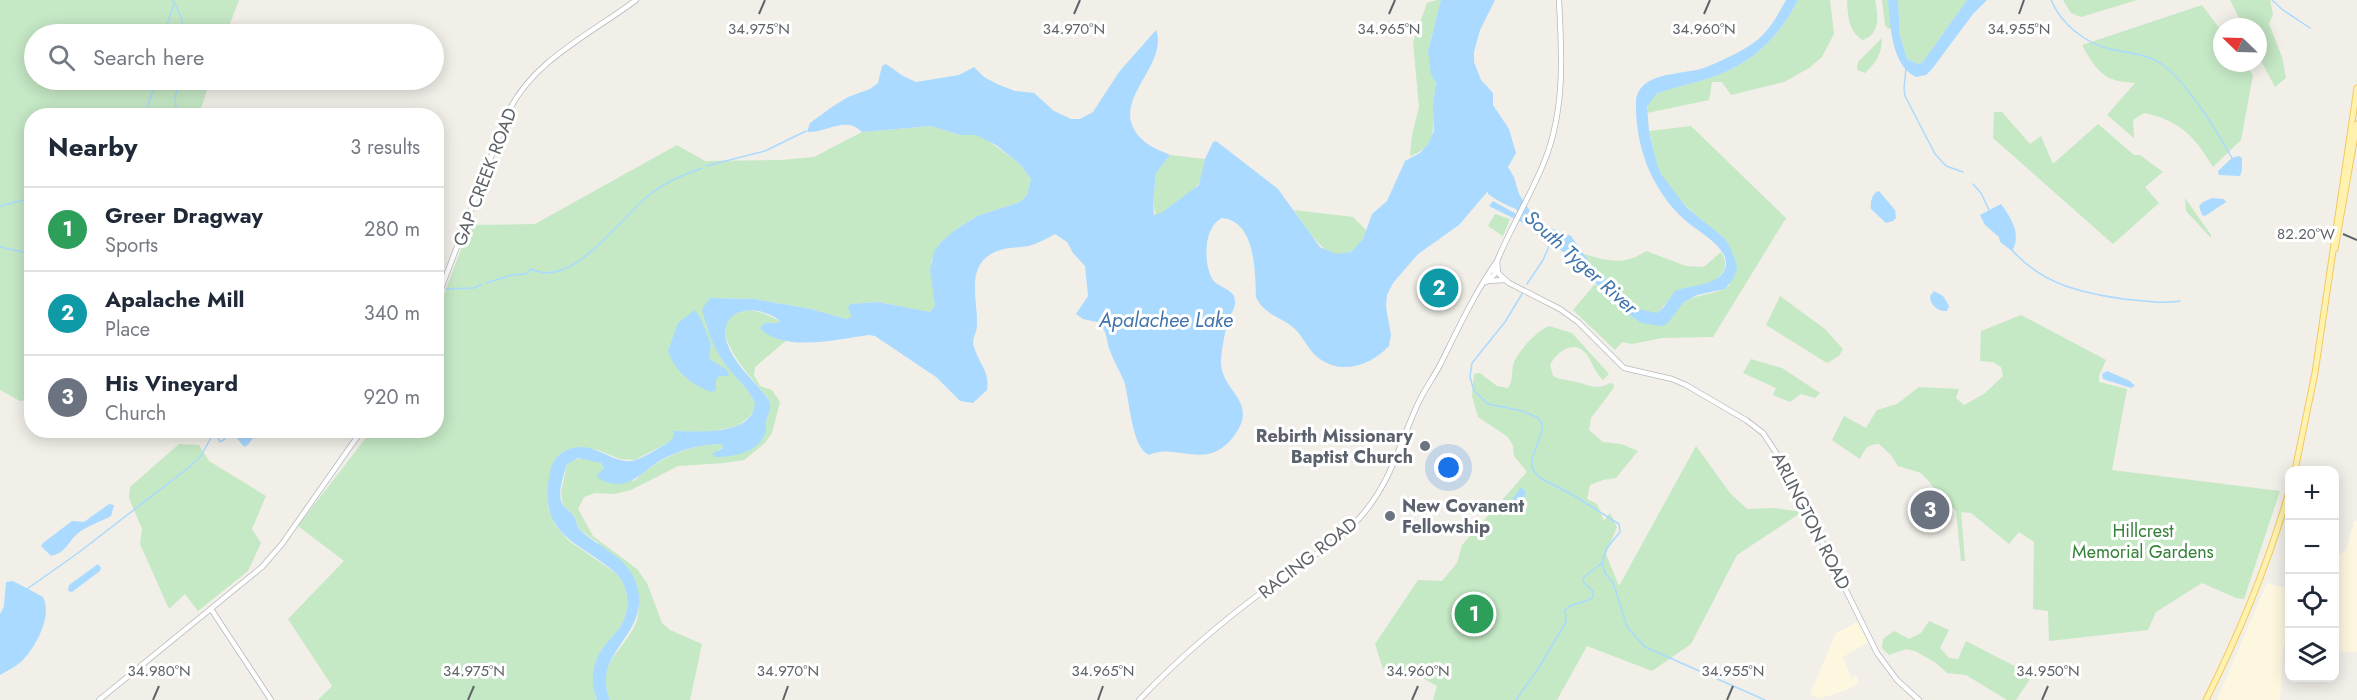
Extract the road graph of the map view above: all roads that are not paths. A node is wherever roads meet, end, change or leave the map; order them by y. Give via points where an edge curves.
1 (636, 0) edge
2 (1559, 0) edge
3 (2357, 88) edge
4 (2356, 100) edge
5 (2357, 124) edge
6 (2348, 159) junction
7 (1497, 268) junction
8 (1488, 274) junction
9 (1505, 280) junction
10 (444, 281) edge
11 (1487, 281) junction
12 (1481, 285) junction
13 (357, 438) edge
14 (2296, 466) edge
15 (2285, 501) edge
16 (211, 609) junction
17 (99, 700) edge
18 (271, 700) edge
19 (1139, 700) edge
20 (1919, 700) edge
21 (2206, 700) edge

1 - 10 street, GAP CREEK ROAD via 546,64 516,99
2 - 7 street via 1558,115 1549,150
3 - 4 main road
4 - 6 main road
5 - 6 main road
6 - 14 main road via 2315,373
7 - 8 street, RACING ROAD
7 - 8 street
7 - 9 street, ARLINGTON ROAD
7 - 11 street, RACING ROAD
8 - 12 street, RACING ROAD
9 - 11 street
9 - 20 street, ARLINGTON ROAD via 1573,318 1624,368 1686,385 1763,434 1783,463 1877,653 1897,680
11 - 12 street, RACING ROAD
12 - 19 street, RACING ROAD via 1416,408 1386,483 1362,516 1223,625
13 - 16 street via 270,559
15 - 21 main road via 2250,605
16 - 17 street
16 - 18 street

